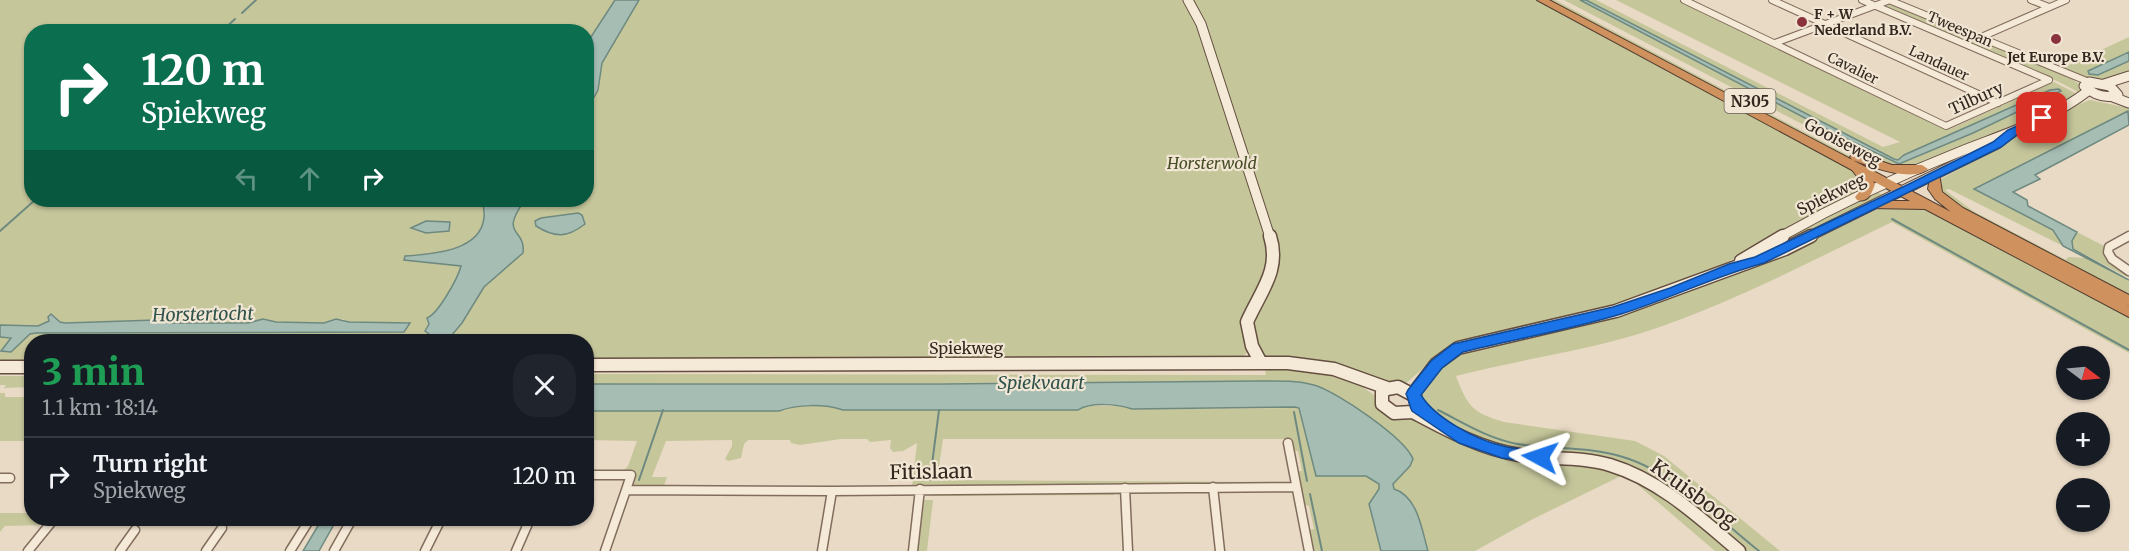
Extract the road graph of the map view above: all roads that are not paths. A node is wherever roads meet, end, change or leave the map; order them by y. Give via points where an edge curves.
1 (1188, 0) edge
2 (1542, 0) edge
3 (1560, 0) edge
4 (1684, 0) edge
5 (1772, 0) edge
6 (1862, 0) edge
7 (1890, 0) edge
8 (2031, 0) edge
9 (2066, 0) edge
10 (1875, 5) junction
11 (2049, 7) junction
12 (1826, 25) junction
13 (1979, 38) junction
14 (1775, 43) junction
15 (2127, 77) edge
16 (2049, 80) joint
17 (2087, 86) junction
18 (2112, 91) junction
19 (2100, 96) junction
20 (2077, 101) junction
21 (2129, 101) edge
22 (1998, 103) junction
23 (1946, 126) joint
24 (2013, 132) junction
25 (1851, 160) junction
26 (1922, 169) junction
27 (1935, 176) junction
28 (1901, 186) junction
29 (1861, 197) junction
30 (1874, 205) junction
31 (1958, 216) junction
32 (2129, 236) edge
33 (1734, 267) junction
34 (2129, 271) edge
35 (2129, 301) edge
36 (2129, 312) edge
37 (1251, 346) junction
38 (1247, 363) junction
39 (1262, 363) junction
40 (594, 365) edge
41 (24, 367) edge
42 (0, 368) edge
43 (1383, 391) junction
44 (1408, 391) junction
45 (1415, 409) junction
46 (1288, 443) dead end
47 (594, 475) edge
48 (1213, 487) junction
49 (1296, 487) junction
50 (1125, 488) junction
51 (920, 489) junction
52 (626, 490) junction
53 (832, 491) junction
54 (48, 526) edge
55 (306, 526) edge
56 (348, 526) edge
57 (438, 526) edge
58 (527, 526) edge
59 (222, 528) dead end
60 (135, 530) dead end
61 (28, 551) edge
62 (120, 551) edge
63 (206, 551) edge
64 (290, 551) edge
65 (334, 551) edge
66 (425, 551) edge
67 (516, 551) edge
68 (605, 551) edge
69 (822, 551) edge
70 (913, 551) edge
71 (1128, 551) edge
72 (1220, 551) edge
73 (1309, 551) edge
74 (1739, 551) edge

1 - 37 main road via 1201,24 1273,246 1270,282 1247,322
2 - 25 highway, Gooiseweg / N305
3 - 25 highway, Gooiseweg / N305
4 - 14 street, Cavalier
5 - 12 street, Landauer
6 - 10 street, Tweespan
7 - 10 street
7 - 13 street, Tweespan
8 - 11 street
9 - 11 street
10 - 12 street
10 - 16 street, Tweespan
11 - 13 street
12 - 14 street
12 - 22 street, Landauer
13 - 17 street, Tweespan
14 - 23 street, Cavalier
15 - 18 main road
16 - 22 street, Tilbury
17 - 18 main road
17 - 19 main road
17 - 20 main road, Spiekweg
18 - 19 main road
18 - 21 main road
19 - 20 main road, Spiekweg
20 - 24 main road, Spiekweg
22 - 23 street, Tilbury
24 - 26 main road, Spiekweg
24 - 27 main road, Spiekweg
25 - 26 highway via 1891,169
25 - 28 highway, Gooiseweg / N305
25 - 29 highway via 1868,181 1869,187
26 - 28 main road, Spiekweg
27 - 28 main road, Spiekweg
27 - 31 highway via 1932,186 1936,194
28 - 29 main road, Spiekweg
28 - 30 main road, Spiekweg
28 - 31 highway, Gooiseweg / N305
29 - 33 main road, Spiekweg
30 - 31 highway via 1908,203
30 - 33 main road, Spiekweg via 1785,249
31 - 35 highway, Gooiseweg / N305
31 - 36 highway, Gooiseweg / N305
32 - 34 street via 2109,247 2108,252
33 - 44 main road, Spiekweg via 1616,311 1458,348
37 - 38 main road
37 - 39 main road
38 - 39 main road, Spiekweg
38 - 40 main road, Spiekweg
39 - 43 main road, Spiekweg via 1310,364 1345,372
41 - 42 main road
43 - 44 main road
43 - 45 main road, Kruisboog via 1381,403 1389,411 1401,415
44 - 45 main road via 1418,402
45 - 74 main road, Kruisboog via 1480,446 1521,456 1583,459 1632,473 1669,494
46 - 49 street
47 - 52 street via 631,476
48 - 49 street, Fitislaan
48 - 50 street, Fitislaan
48 - 72 street
49 - 73 street
50 - 51 street, Fitislaan
50 - 71 street
51 - 53 street, Fitislaan
51 - 70 street
52 - 53 street, Fitislaan
52 - 68 street
53 - 69 street
54 - 61 street
55 - 64 street
56 - 65 street
57 - 66 street
58 - 67 street
59 - 63 street
60 - 62 street

